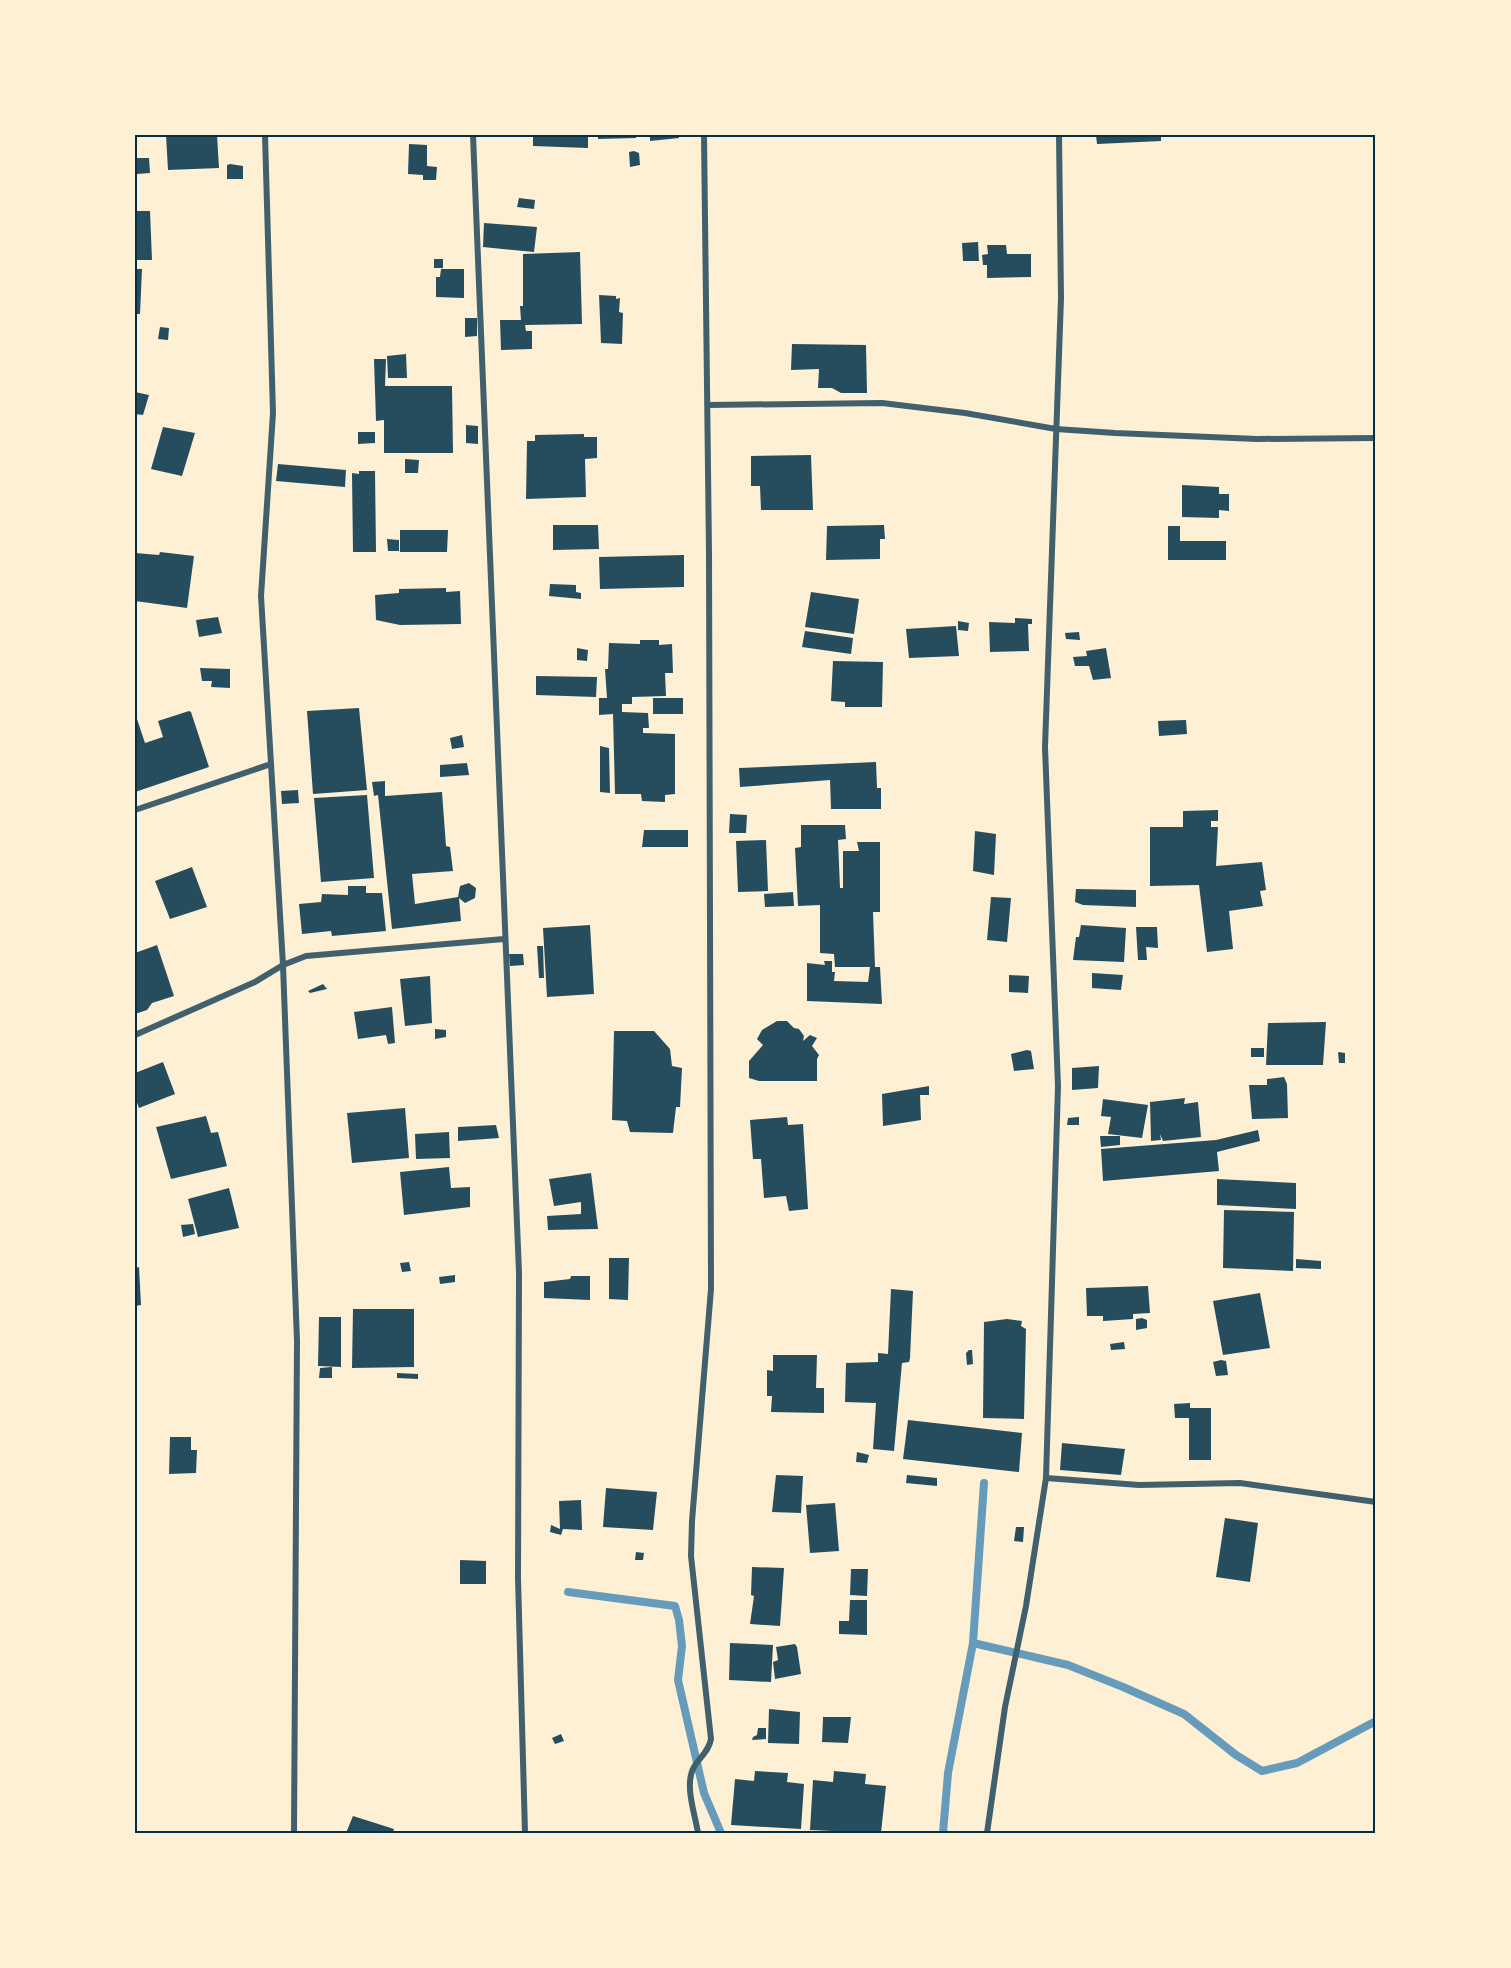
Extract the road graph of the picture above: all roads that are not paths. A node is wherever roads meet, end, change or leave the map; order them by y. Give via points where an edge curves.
1 (265, 135) edge
2 (473, 135) edge
3 (704, 135) edge
4 (1059, 135) edge
5 (708, 405) junction
6 (1056, 429) junction
7 (1376, 438) edge
8 (271, 764) junction
9 (135, 810) edge
10 (504, 939) junction
11 (283, 964) junction
12 (135, 1035) edge
13 (1046, 1478) junction
14 (1376, 1502) edge
15 (294, 1833) edge
16 (525, 1833) edge
17 (698, 1833) edge
18 (987, 1833) edge

1 - 8 street via 273,413 261,596
2 - 10 street
3 - 5 street
4 - 6 street via 1061,298
5 - 6 street via 882,403
5 - 17 street via 711,1288 692,1556 711,1739 691,1775
6 - 7 street via 1257,440
6 - 13 street via 1045,747 1058,1086
8 - 9 street
8 - 11 street
10 - 11 street via 306,956
10 - 16 street via 519,1273 518,1578
11 - 12 street via 255,982
11 - 15 street via 297,1341
13 - 14 street via 1139,1485 1240,1483
13 - 18 street

